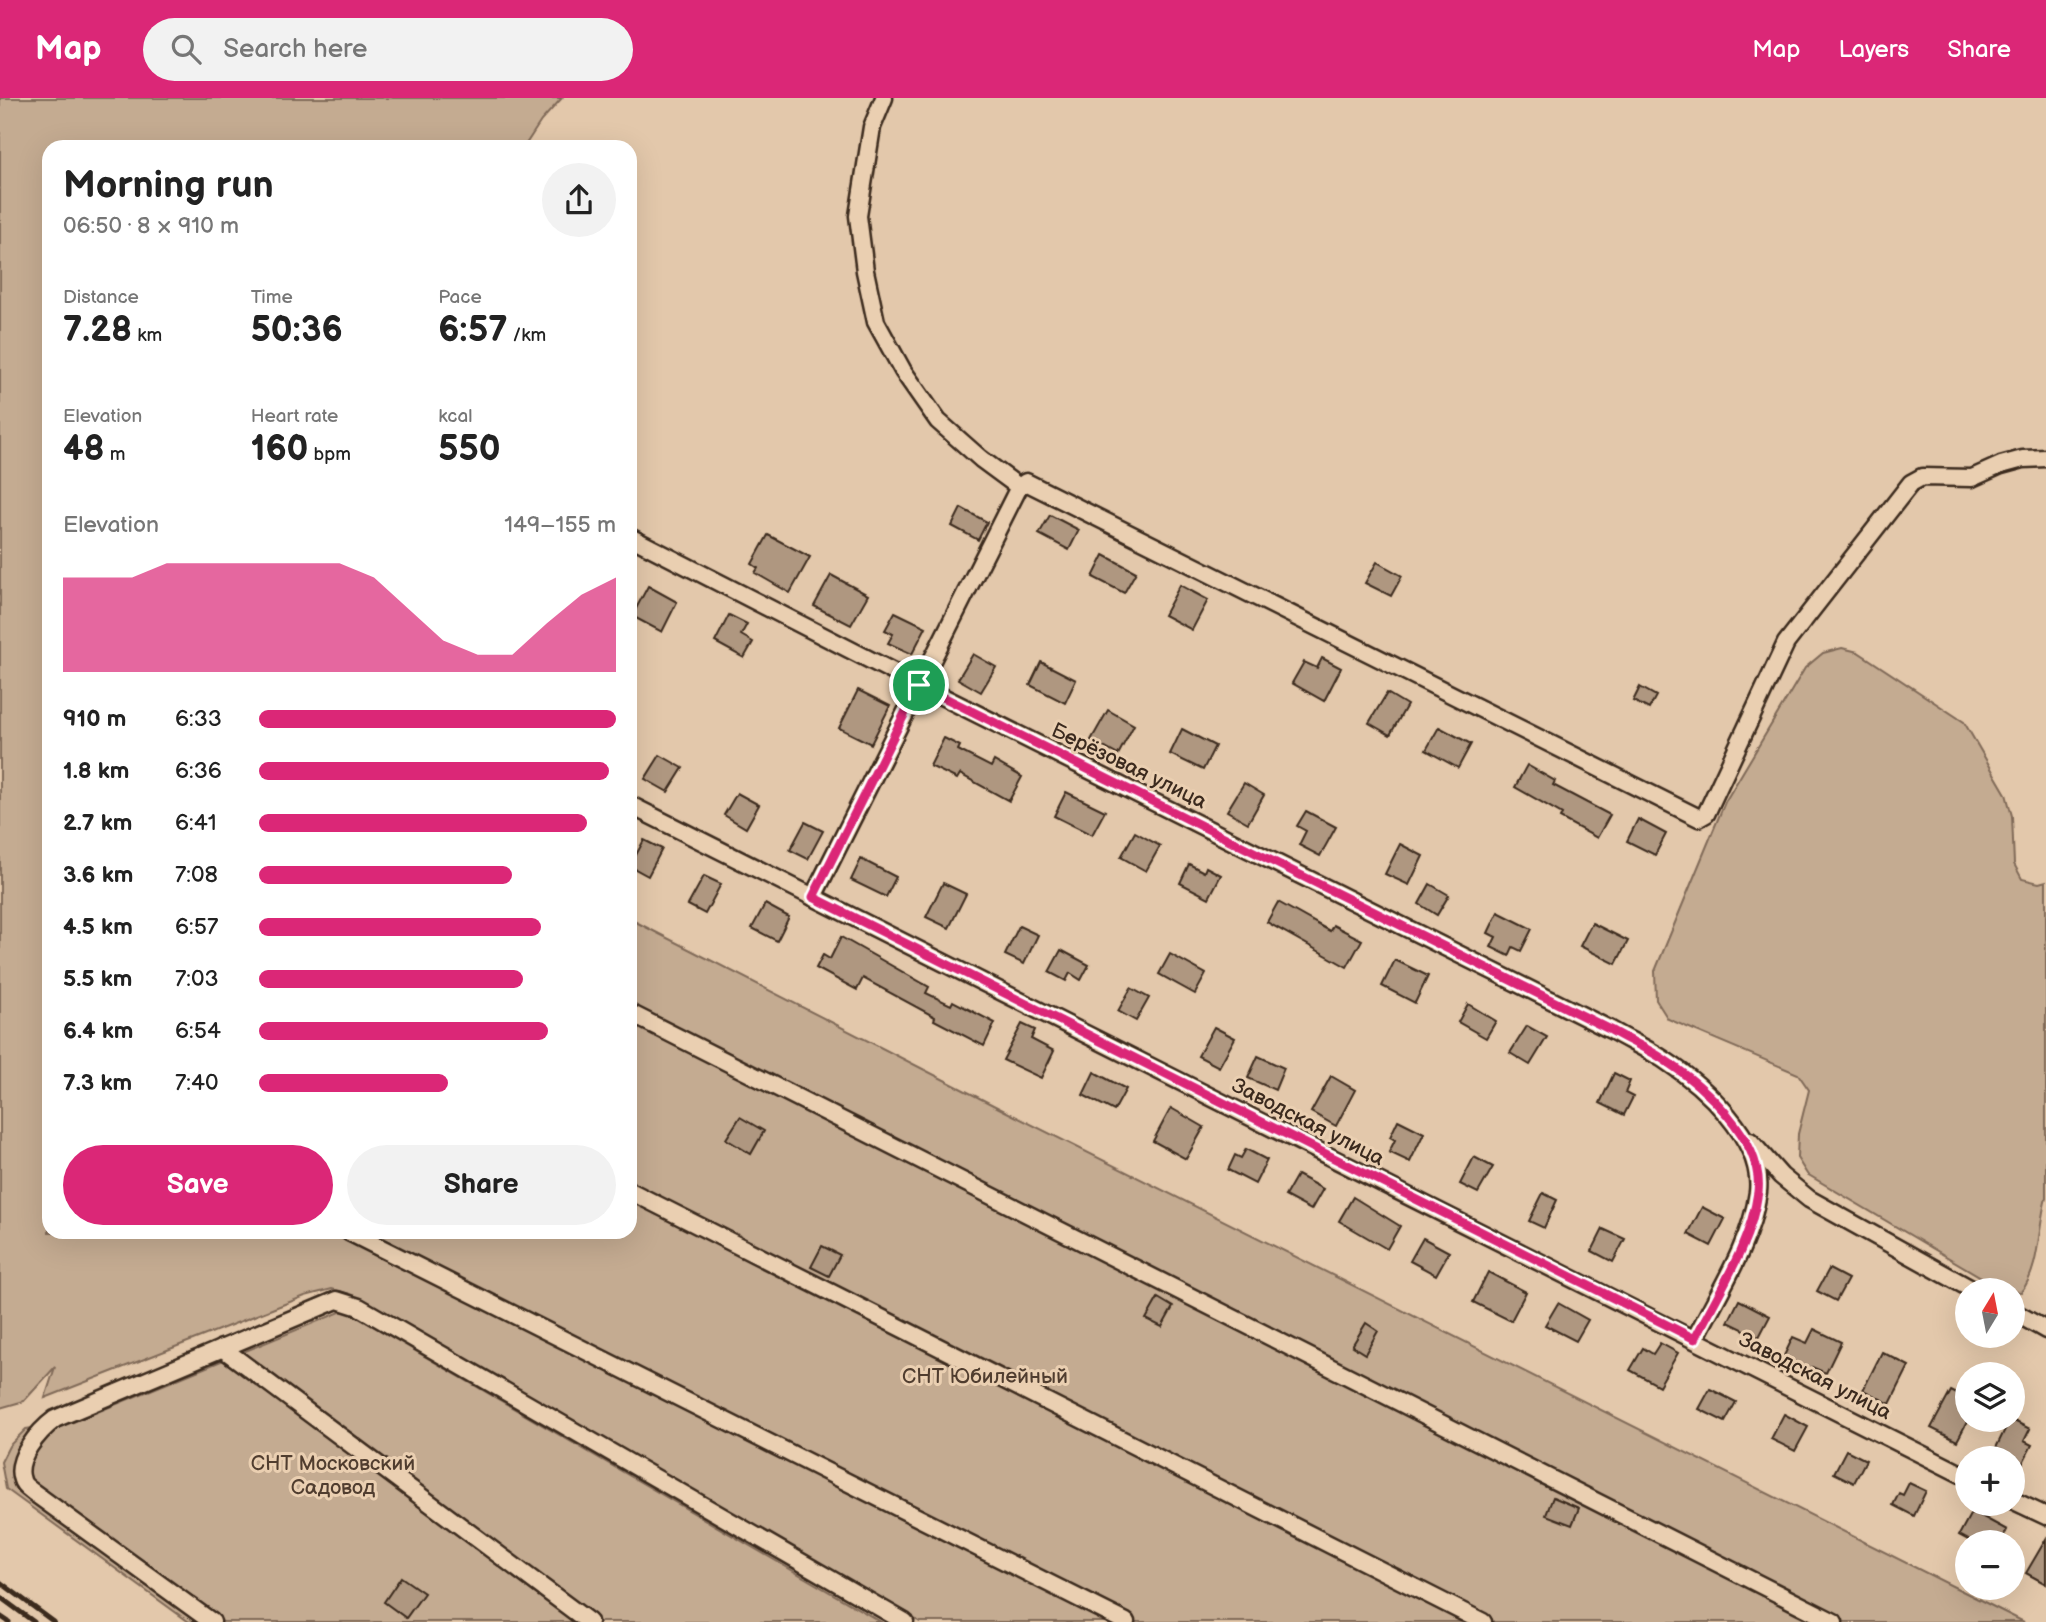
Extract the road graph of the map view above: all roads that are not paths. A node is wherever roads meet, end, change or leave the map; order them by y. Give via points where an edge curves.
1 (884, 98) edge
2 (2046, 458) edge
3 (1018, 487) junction
4 (637, 541) edge
5 (919, 685) junction
6 (637, 809) edge
7 (813, 897) junction
8 (637, 1017) edge
9 (1744, 1134) junction
10 (637, 1195) edge
11 (363, 1239) edge
12 (1955, 1280) edge
13 (2025, 1318) edge
14 (2046, 1330) edge
15 (1695, 1339) junction
16 (222, 1349) junction
17 (1955, 1470) edge
18 (2025, 1506) edge
19 (2046, 1516) edge
20 (212, 1622) edge
21 (589, 1622) edge
22 (905, 1622) edge
23 (1126, 1622) edge
24 (1483, 1622) edge
25 (1834, 1622) edge

1 - 3 street via 872,127 858,216 876,323 938,421
2 - 3 street via 2001,465 1972,478 1922,477 1911,483 1786,643 1706,814 1699,818 1038,486 1026,482
3 - 5 street
4 - 5 street, Берёзовая улица
5 - 7 street
5 - 9 street, Берёзовая улица via 1611,1030 1673,1066
6 - 7 street, Заводская улица
7 - 15 street, Заводская улица
8 - 25 street
9 - 12 street, Берёзовая улица via 1781,1176 1810,1199
9 - 15 street via 1758,1171 1752,1219
10 - 24 street
11 - 23 street
13 - 14 street
15 - 17 street, Заводская улица
16 - 20 street via 55,1419 41,1429 20,1467 22,1482 33,1492
16 - 21 street
16 - 22 street via 337,1300 345,1301
18 - 19 street

